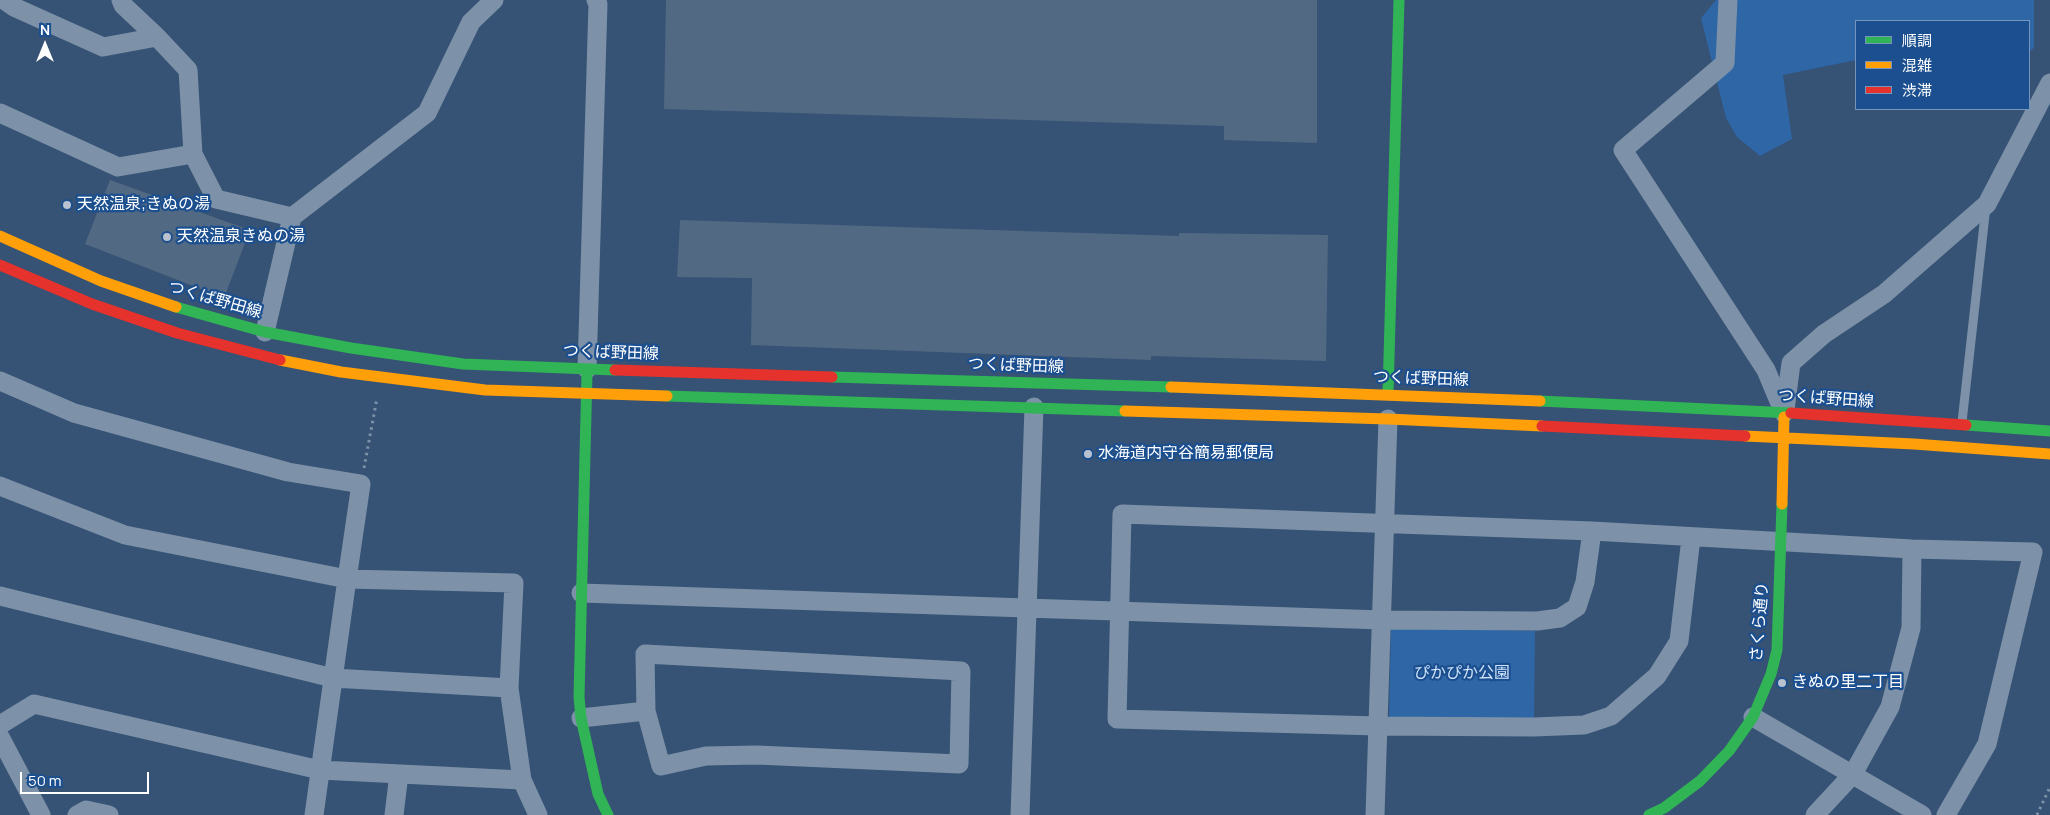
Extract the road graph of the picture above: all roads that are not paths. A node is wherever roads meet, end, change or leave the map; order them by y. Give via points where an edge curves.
1 (4, 0) edge
2 (121, 0) edge
3 (494, 0) edge
4 (596, 0) edge
5 (1399, 0) edge
6 (1728, 0) edge
7 (157, 37) junction
8 (2050, 83) edge
9 (0, 113) edge
10 (193, 154) junction
11 (1987, 204) junction
12 (292, 217) junction
13 (0, 236) edge
14 (2, 272) edge
15 (266, 332) junction
16 (587, 369) junction
17 (0, 381) edge
18 (587, 394) junction
19 (1388, 394) junction
20 (1034, 407) junction
21 (1784, 413) junction
22 (1388, 419) junction
23 (1962, 424) junction
24 (2050, 431) edge
25 (1784, 439) junction
26 (2050, 454) edge
27 (0, 486) edge
28 (1386, 523) junction
29 (1592, 531) junction
30 (1691, 538) junction
31 (1781, 542) junction
32 (1912, 549) junction
33 (347, 579) junction
34 (581, 593) junction
35 (0, 596) edge
36 (1026, 608) junction
37 (1118, 612) junction
38 (1382, 620) junction
39 (333, 678) junction
40 (509, 688) junction
41 (646, 711) junction
42 (1753, 717) junction
43 (581, 718) junction
44 (0, 725) edge
45 (1378, 726) junction
46 (0, 737) edge
47 (320, 770) junction
48 (399, 774) junction
49 (1853, 774) junction
50 (522, 780) junction
51 (41, 815) edge
52 (77, 815) edge
53 (109, 815) edge
54 (314, 815) edge
55 (394, 815) edge
56 (538, 815) edge
57 (608, 815) edge
58 (1020, 815) edge
59 (1375, 815) edge
60 (1649, 815) edge
61 (1814, 815) edge
62 (1922, 815) edge
63 (1946, 815) edge

1 - 7 street via 103,47
2 - 7 street via 123,6
3 - 12 street via 471,22 427,113
4 - 16 street
5 - 19 main road
6 - 21 street via 1725,63 1623,150 1766,370
7 - 10 street via 188,70
8 - 11 street
9 - 10 street via 118,167
10 - 12 street via 216,199
11 - 21 street via 1884,294 1824,334 1791,363
11 - 23 lane
12 - 15 street
13 - 15 main road, つくば野田線 via 101,282
14 - 18 main road via 177,333 262,356 381,378 486,390
15 - 16 main road, つくば野田線 via 464,364
16 - 18 main road
16 - 19 main road, つくば野田線
17 - 33 street via 74,412 288,472 361,484
18 - 20 main road
18 - 34 main road
19 - 21 main road, つくば野田線
20 - 22 main road
20 - 36 street
21 - 23 main road, つくば野田線
21 - 25 main road, さくら通り
22 - 25 main road
22 - 28 street
23 - 24 main road, つくば野田線
25 - 26 main road
25 - 31 main road, さくら通り
27 - 33 street via 125,535
28 - 29 street
28 - 37 street via 1122,514
28 - 38 street
29 - 30 street
29 - 38 street via 1586,582 1577,607 1560,618 1537,621
30 - 31 street
30 - 45 street via 1679,641 1657,676 1611,716 1584,725
31 - 32 street
31 - 42 main road, さくら通り via 1777,650
32 - 49 street via 1911,628 1890,707
32 - 63 street via 2033,552 1987,744
33 - 39 street
33 - 40 street via 514,583
34 - 36 street
34 - 43 main road
35 - 39 street
36 - 37 street
36 - 58 street
37 - 38 street
37 - 45 street via 1117,719
38 - 45 street
39 - 40 street
39 - 47 street
40 - 50 street
41 - 41 street via 645,654 961,672 959,764 757,755 706,756 661,766
41 - 43 street
42 - 49 street
42 - 60 main road, さくら通り via 1729,751 1700,781
43 - 57 main road via 598,794
44 - 47 street via 34,704
45 - 59 street
46 - 51 street
47 - 48 street
47 - 54 street
48 - 50 street
48 - 55 street
49 - 61 street
49 - 62 street
50 - 56 street
52 - 53 street via 86,810

